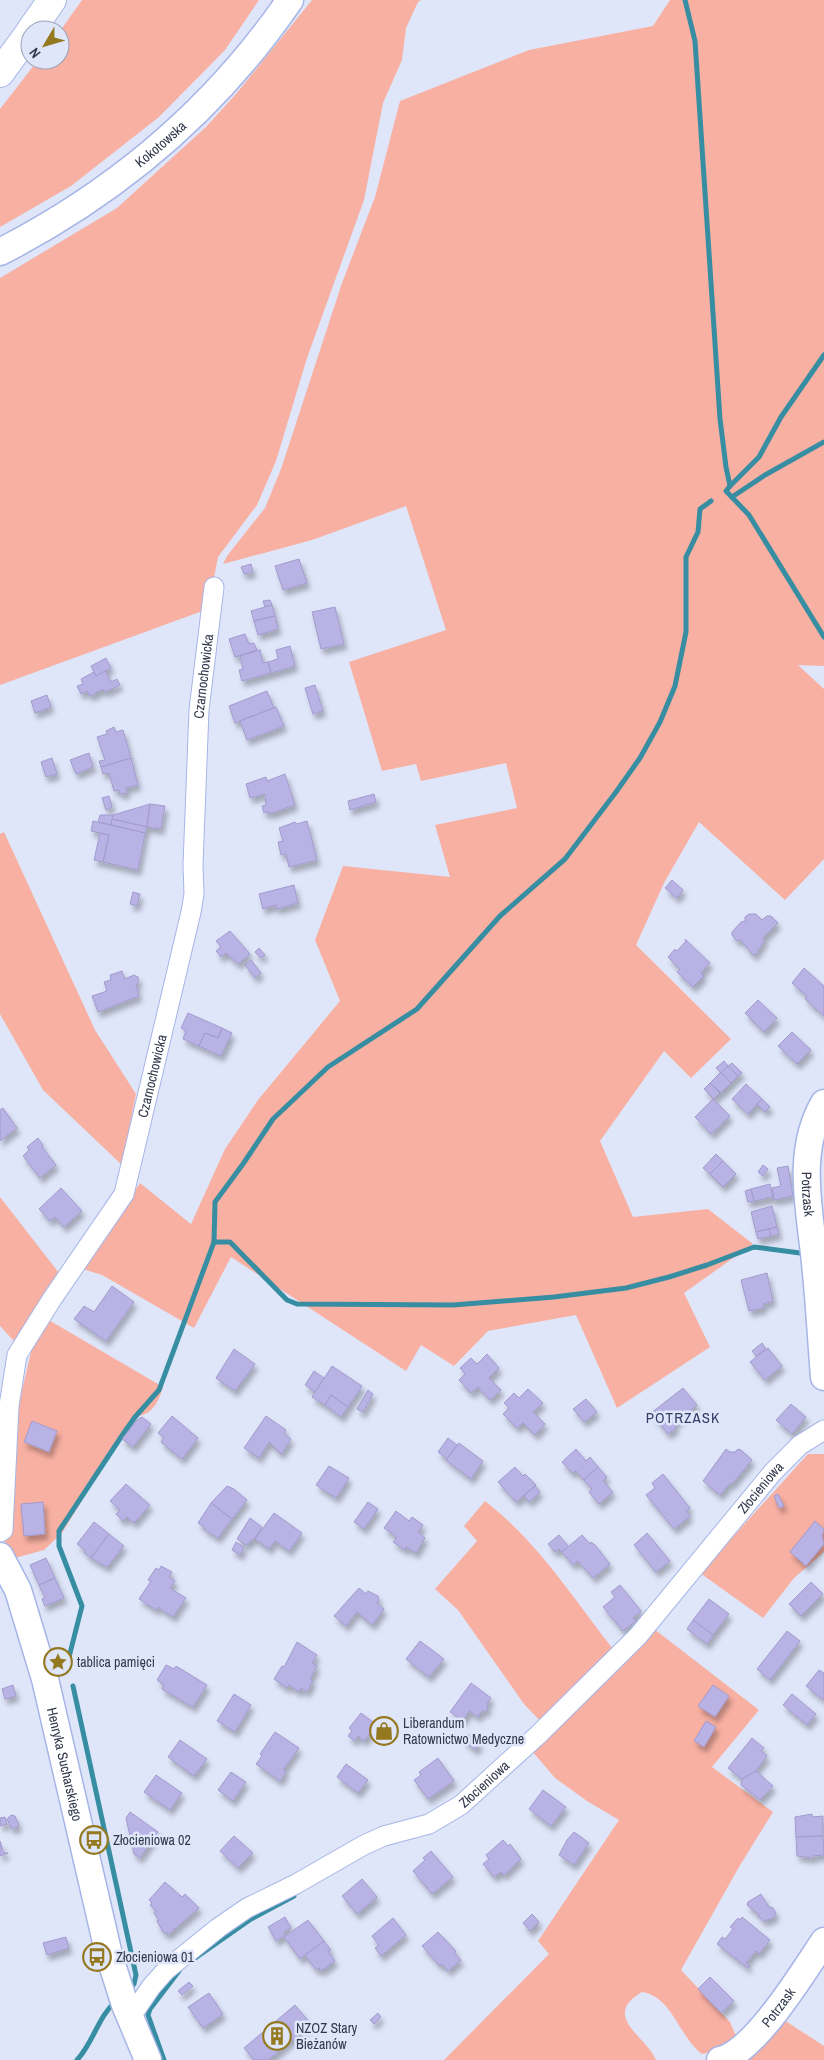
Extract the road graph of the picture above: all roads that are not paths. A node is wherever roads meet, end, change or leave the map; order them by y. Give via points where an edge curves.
1 (52, 0) edge
2 (290, 0) edge
3 (38, 20) edge
4 (20, 46) edge
5 (0, 73) edge
6 (0, 252) edge
7 (214, 587) dead end
8 (824, 1103) edge
9 (824, 1377) edge
10 (824, 1430) edge
11 (0, 1532) edge
12 (0, 1556) edge
13 (824, 1941) edge
14 (124, 2002) junction
15 (148, 2060) edge
16 (720, 2060) edge

1 - 3 highway
2 - 6 street, Kokotowska via 227,81 159,148 83,204
4 - 5 highway
7 - 11 street, Czarnochowicka via 199,710 191,912 124,1194 17,1356 9,1406 3,1530
8 - 9 street, Potrzask via 809,1141 806,1186
10 - 14 street, Złocieniowa via 800,1445 773,1472 638,1636 538,1735 461,1805 429,1824 384,1836 353,1850 251,1906 228,1920 166,1970 150,1988
12 - 14 street, Henryka Sucharskiego via 18,1590 45,1679 104,1937
13 - 16 street, Potrzask via 771,2019 730,2058
14 - 15 street, Henryka Sucharskiego

